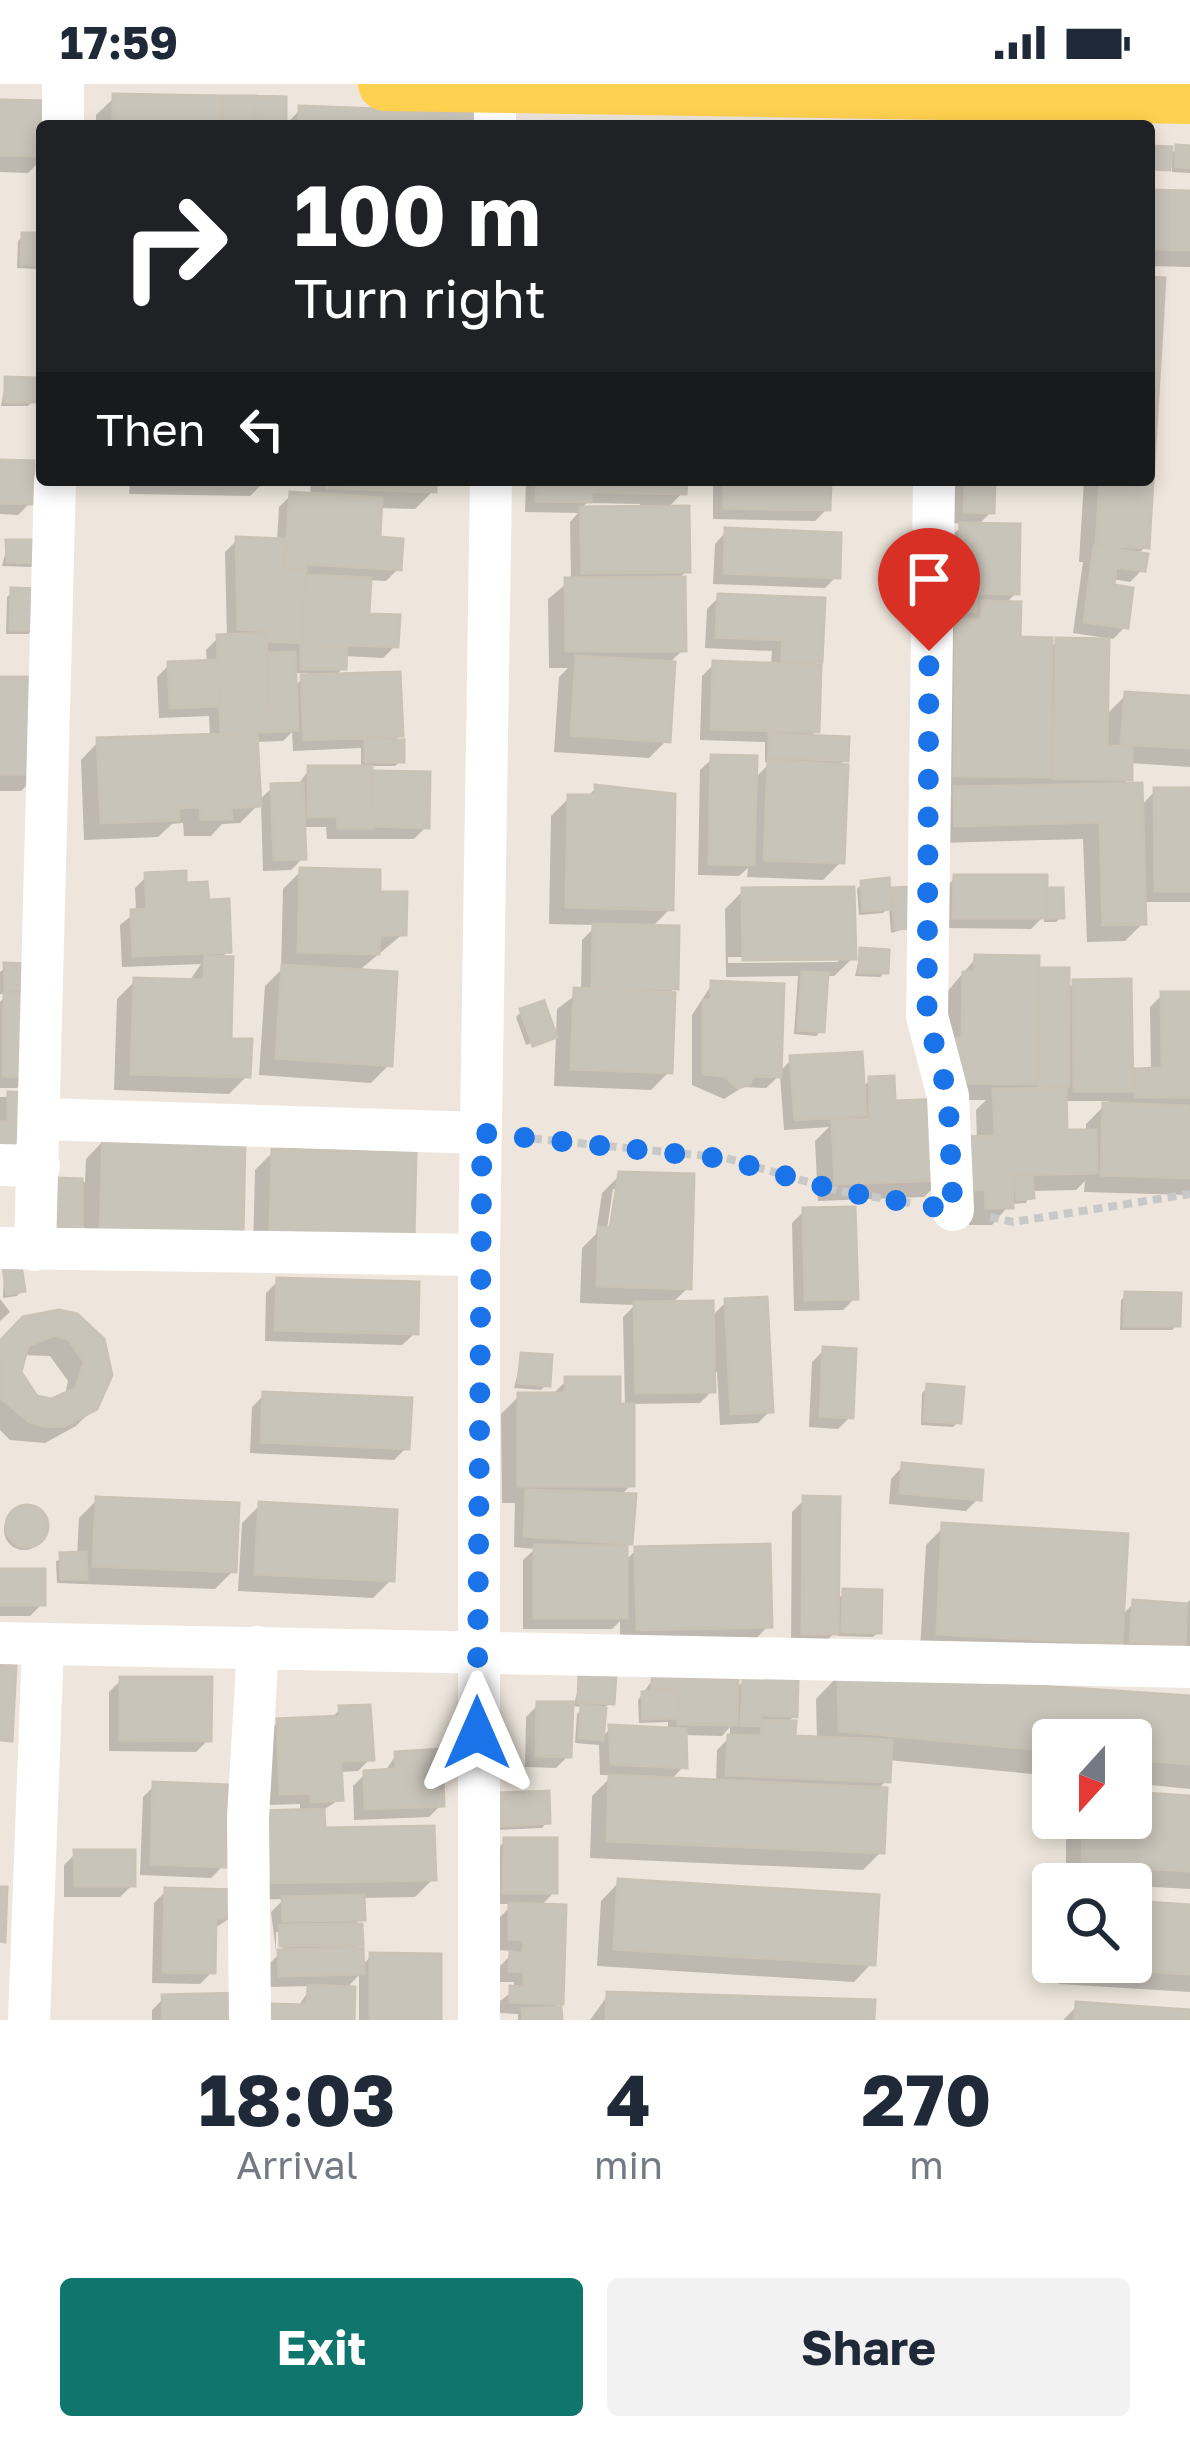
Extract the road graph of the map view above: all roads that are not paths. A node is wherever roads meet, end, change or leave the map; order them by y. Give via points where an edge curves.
1 (63, 84) edge
2 (385, 84) edge
3 (495, 86) edge
4 (1190, 97) edge
5 (944, 111) edge
6 (63, 120) edge
7 (495, 120) edge
8 (56, 486) edge
9 (491, 486) edge
10 (934, 486) edge
11 (42, 1119) junction
12 (482, 1133) junction
13 (19, 1165) edge
14 (953, 1210) road end
15 (17, 1249) edge
16 (479, 1256) junction
17 (0, 1643) edge
18 (44, 1645) junction
19 (258, 1647) junction
20 (476, 1652) junction
21 (1190, 1666) edge
22 (29, 2020) edge
23 (250, 2020) edge
24 (478, 2020) edge

1 - 6 street
2 - 3 main road
3 - 5 main road
3 - 7 street
4 - 5 main road
8 - 11 street
9 - 12 street
10 - 14 street via 927,1016 948,1096
11 - 12 street
11 - 13 street
12 - 16 street
13 - 15 street
15 - 16 street
16 - 20 street
17 - 18 street
18 - 19 street
18 - 22 street
19 - 20 street
19 - 23 street via 248,1817
20 - 21 street
20 - 24 street

